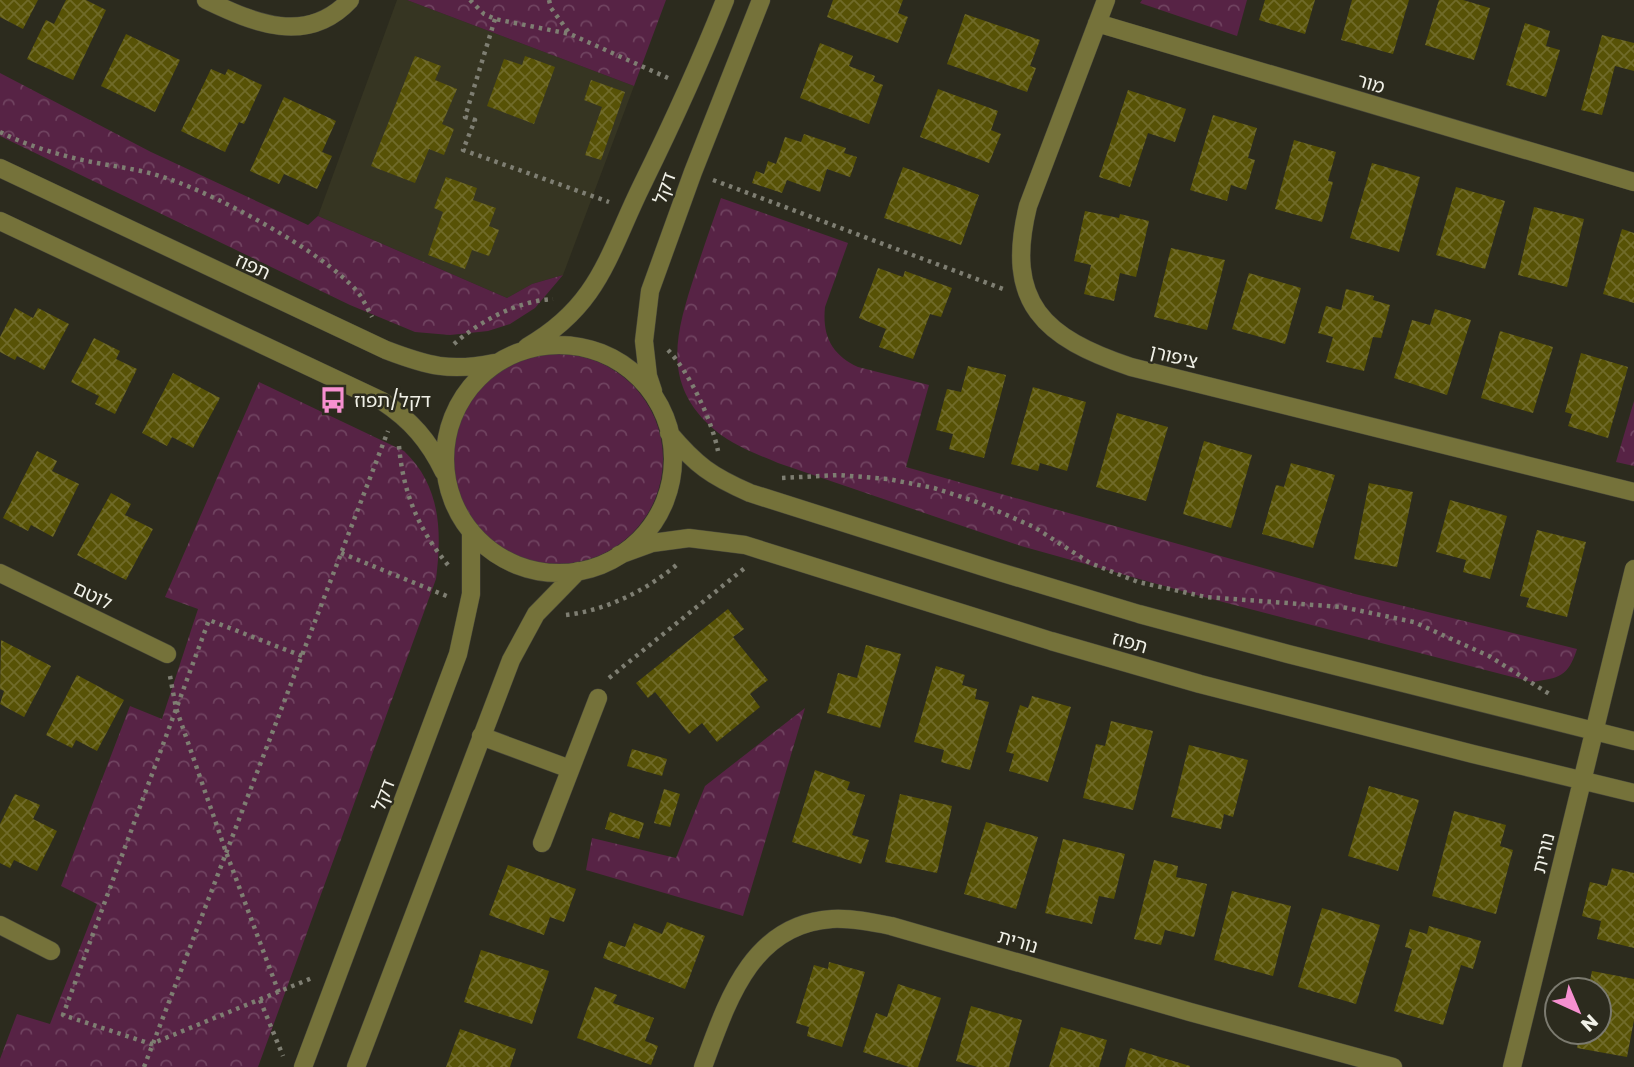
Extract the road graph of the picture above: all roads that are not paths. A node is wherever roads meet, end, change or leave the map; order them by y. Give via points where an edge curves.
1 (206, 0) edge
2 (350, 0) edge
3 (725, 0) edge
4 (761, 0) edge
5 (1105, 0) edge
6 (1097, 23) junction
7 (0, 169) edge
8 (1634, 182) edge
9 (0, 221) edge
10 (517, 352) junction
11 (498, 362) junction
12 (655, 398) junction
13 (669, 433) junction
14 (447, 479) junction
15 (1634, 492) edge
16 (471, 531) junction
17 (619, 555) junction
18 (1634, 569) edge
19 (578, 571) junction
20 (0, 573) edge
21 (167, 654) road end
22 (598, 698) road end
23 (1594, 732) junction
24 (481, 736) junction
25 (1634, 741) edge
26 (570, 769) junction
27 (1582, 781) junction
28 (1634, 793) edge
29 (542, 843) dead end
30 (0, 925) edge
31 (51, 951) dead end
32 (303, 1067) edge
33 (356, 1067) edge
34 (702, 1067) edge
35 (1393, 1067) edge
36 (1512, 1067) edge

1 - 2 street via 277,27 326,19
3 - 10 street, דקל via 610,260 585,298 551,331
4 - 12 street, דקל via 692,172 646,308 645,358
5 - 6 street, ציפורן
6 - 8 street, מור
6 - 15 street, ציפורן via 1022,230 1021,265 1030,299 1044,320 1094,355 1131,367
7 - 11 street, תפוז via 386,350 433,366 465,369
9 - 14 street via 396,410 424,438
10 - 11 street
10 - 12 street via 561,345 604,354 632,372
11 - 14 street via 464,394 454,414 447,435
12 - 13 street
13 - 17 street via 673,460 663,503 645,531
13 - 23 street, תפוז via 692,459 724,482 750,493 1127,610
14 - 16 street via 452,500
16 - 19 street via 513,564 556,573
16 - 32 street, דקל via 470,600 458,654
17 - 19 street
17 - 27 street, תפוז via 670,539 745,544 1137,666
18 - 23 street
19 - 24 street via 534,618 510,660
20 - 21 street, לוטם
22 - 26 street
23 - 25 street, תפוז
23 - 27 street, נורית
24 - 26 street
24 - 33 street
26 - 29 street
27 - 28 street, תפוז
27 - 36 street, נורית
30 - 31 street
34 - 35 street, נורית via 736,986 757,955 781,935 806,923 833,919 891,926

